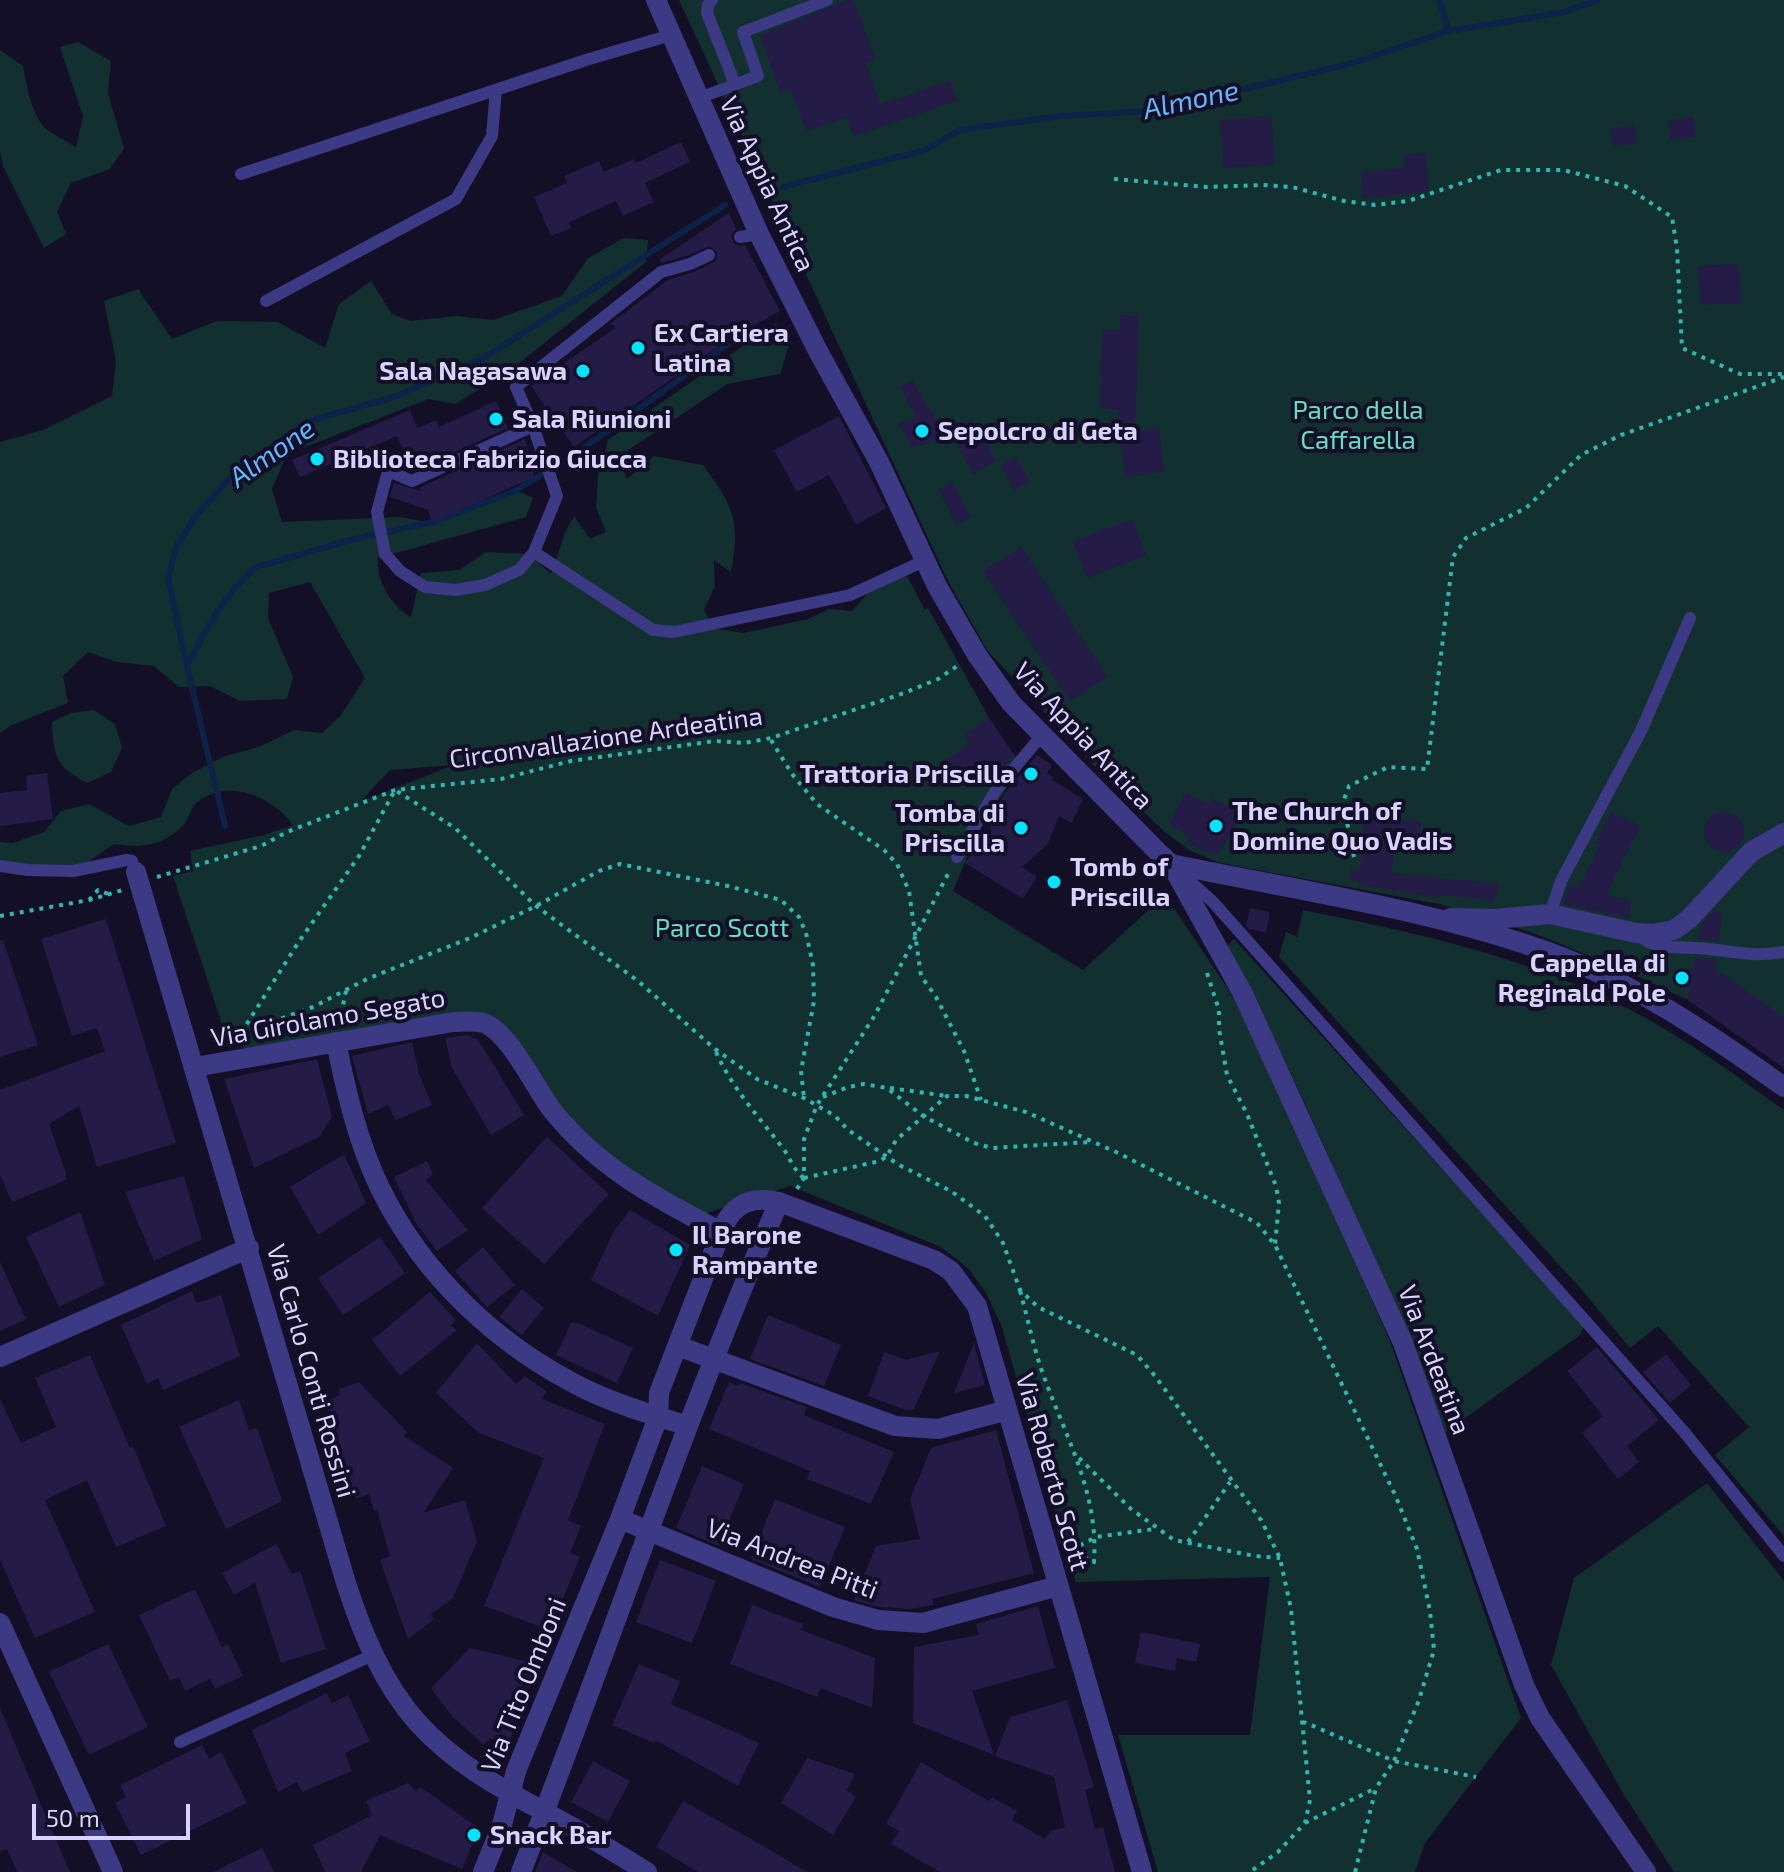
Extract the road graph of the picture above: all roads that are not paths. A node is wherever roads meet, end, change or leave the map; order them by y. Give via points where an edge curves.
1 (656, 0) edge
2 (712, 0) edge
3 (827, 0) edge
4 (671, 35) junction
5 (735, 84) junction
6 (496, 90) junction
7 (699, 98) junction
8 (241, 174) dead end
9 (709, 255) dead end
10 (266, 301) dead end
11 (533, 426) junction
12 (534, 552) junction
13 (924, 561) junction
14 (1690, 618) dead end
15 (1042, 735) junction
16 (1784, 833) edge
17 (957, 857) road end
18 (1171, 864) junction
19 (0, 866) edge
20 (136, 872) joint
21 (1550, 914) junction
22 (1430, 917) junction
23 (1636, 933) junction
24 (1784, 952) edge
25 (336, 1042) junction
26 (195, 1067) junction
27 (1784, 1087) edge
28 (779, 1202) junction
29 (721, 1232) junction
30 (249, 1248) junction
31 (678, 1346) junction
32 (0, 1357) edge
33 (713, 1359) junction
34 (1007, 1410) junction
35 (658, 1417) junction
36 (688, 1426) junction
37 (620, 1519) junction
38 (649, 1531) junction
39 (1784, 1556) edge
40 (1058, 1586) junction
41 (0, 1623) edge
42 (373, 1655) junction
43 (180, 1742) dead end
44 (509, 1794) junction
45 (544, 1813) junction
46 (113, 1872) edge
47 (483, 1872) edge
48 (521, 1872) edge
49 (647, 1872) edge
50 (1142, 1872) edge
51 (1646, 1872) edge

1 - 4 street, Via Appia Antica
2 - 5 lane via 707,13
3 - 5 lane via 743,32 758,76
4 - 6 lane
4 - 7 street, Via Appia Antica
5 - 7 lane
6 - 8 lane
6 - 10 lane via 492,136 456,199
7 - 13 street, Via Appia Antica via 749,235 879,462
9 - 11 lane via 661,272 516,387
11 - 12 lane via 557,496
11 - 12 lane via 412,481 388,471 377,512 385,554 425,587 485,585 519,570
12 - 13 lane via 653,630 674,632 850,595
13 - 15 street, Via Appia Antica via 977,655
14 - 21 lane via 1641,731 1561,881
15 - 17 lane via 996,790
15 - 18 street, Via Appia Antica
16 - 23 street via 1751,852 1674,930
18 - 22 street
18 - 39 lane via 1213,902 1675,1421
18 - 51 street, Via Ardeatina via 1242,992 1403,1343 1524,1685 1540,1718
19 - 20 lane via 73,871 127,860
20 - 26 street, Via Carlo Conti Rossini
21 - 22 street
21 - 23 street
22 - 27 street via 1533,946 1627,986 1711,1035
23 - 24 lane via 1649,944 1667,948 1751,956
25 - 26 street, Via Girolamo Segato
25 - 29 street, Via Girolamo Segato via 453,1022 484,1023 504,1040 545,1101 581,1141 640,1189
25 - 35 street via 379,1187 437,1274 491,1329 544,1368
26 - 30 street, Via Carlo Conti Rossini
28 - 29 street, Via Tito Omboni via 744,1203 733,1210
28 - 33 street
28 - 34 street, Via Roberto Scott via 951,1271 977,1306
29 - 31 street, Via Tito Omboni
30 - 32 street
30 - 42 street, Via Carlo Conti Rossini via 346,1583
31 - 33 street
31 - 35 street, Via Tito Omboni via 659,1393
33 - 34 street via 877,1421 912,1429 938,1429
33 - 36 street
34 - 40 street, Via Roberto Scott
35 - 36 street
35 - 37 street, Via Tito Omboni
36 - 38 street
37 - 38 street
37 - 44 street, Via Tito Omboni
38 - 40 street, Via Andrea Pitti via 833,1607 878,1620 923,1623
38 - 45 street
40 - 50 street, Via Roberto Scott
41 - 46 street
42 - 43 lane
42 - 44 street, Via Carlo Conti Rossini via 417,1722 456,1758
44 - 45 street, Via Carlo Conti Rossini
44 - 47 street, Via Tito Omboni
45 - 48 street
45 - 49 street, Via Carlo Conti Rossini

